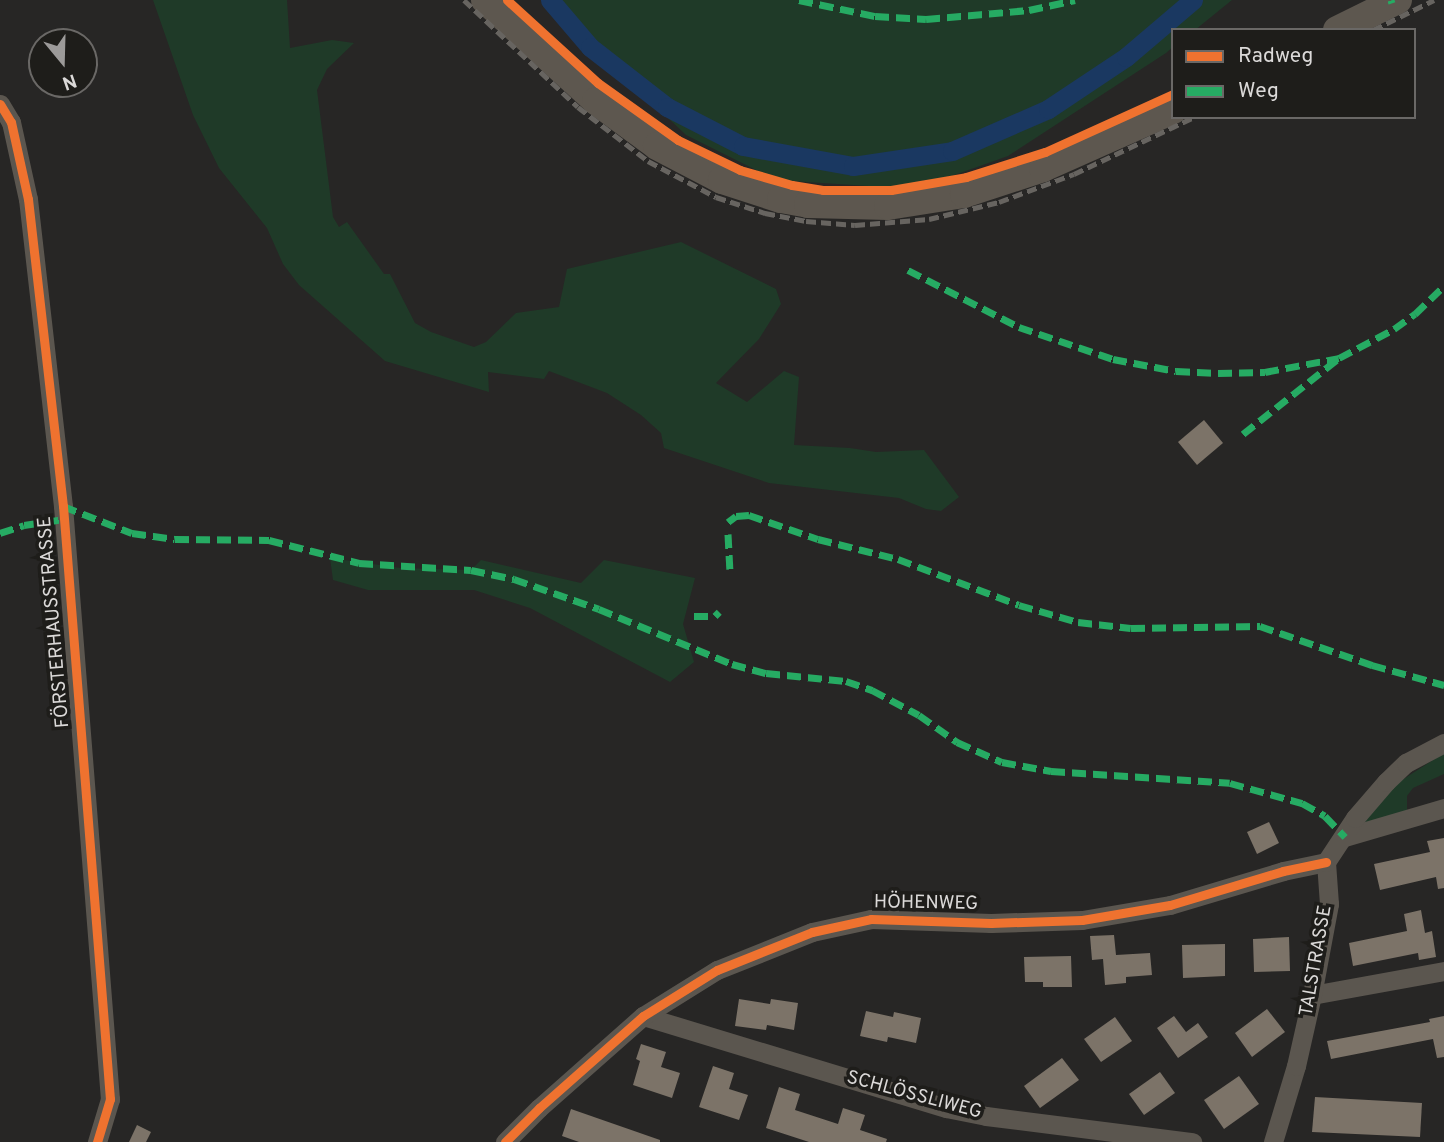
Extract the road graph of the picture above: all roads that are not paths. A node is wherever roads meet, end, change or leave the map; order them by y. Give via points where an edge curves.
1 (485, 0) edge
2 (1398, 0) edge
3 (1341, 28) edge
4 (0, 104) edge
5 (1171, 111) edge
6 (1444, 743) edge
7 (1444, 808) edge
8 (1345, 837) junction
9 (1326, 862) junction
10 (1444, 971) edge
11 (1312, 995) junction
12 (643, 1016) junction
13 (509, 1141) edge
14 (97, 1142) edge
15 (1192, 1142) edge
16 (1273, 1142) edge

1 - 5 main road via 596,101 657,146 722,180 808,204 888,206 964,194 1043,168
2 - 3 main road
4 - 14 street, FÖRSTERHAUSSTRASSE via 12,122 28,199 63,506 110,1088
6 - 8 street via 1406,763 1355,818
7 - 8 street
8 - 9 street
9 - 11 street, TALSTRASSE via 1329,904
9 - 12 street, HÖHENWEG via 1170,905 1082,920 844,923 777,944 717,970
10 - 11 street
11 - 16 street, TALSTRASSE
12 - 13 street, HÖHENWEG via 557,1091
12 - 15 street, SCHLÖSSLIWEG via 946,1108

